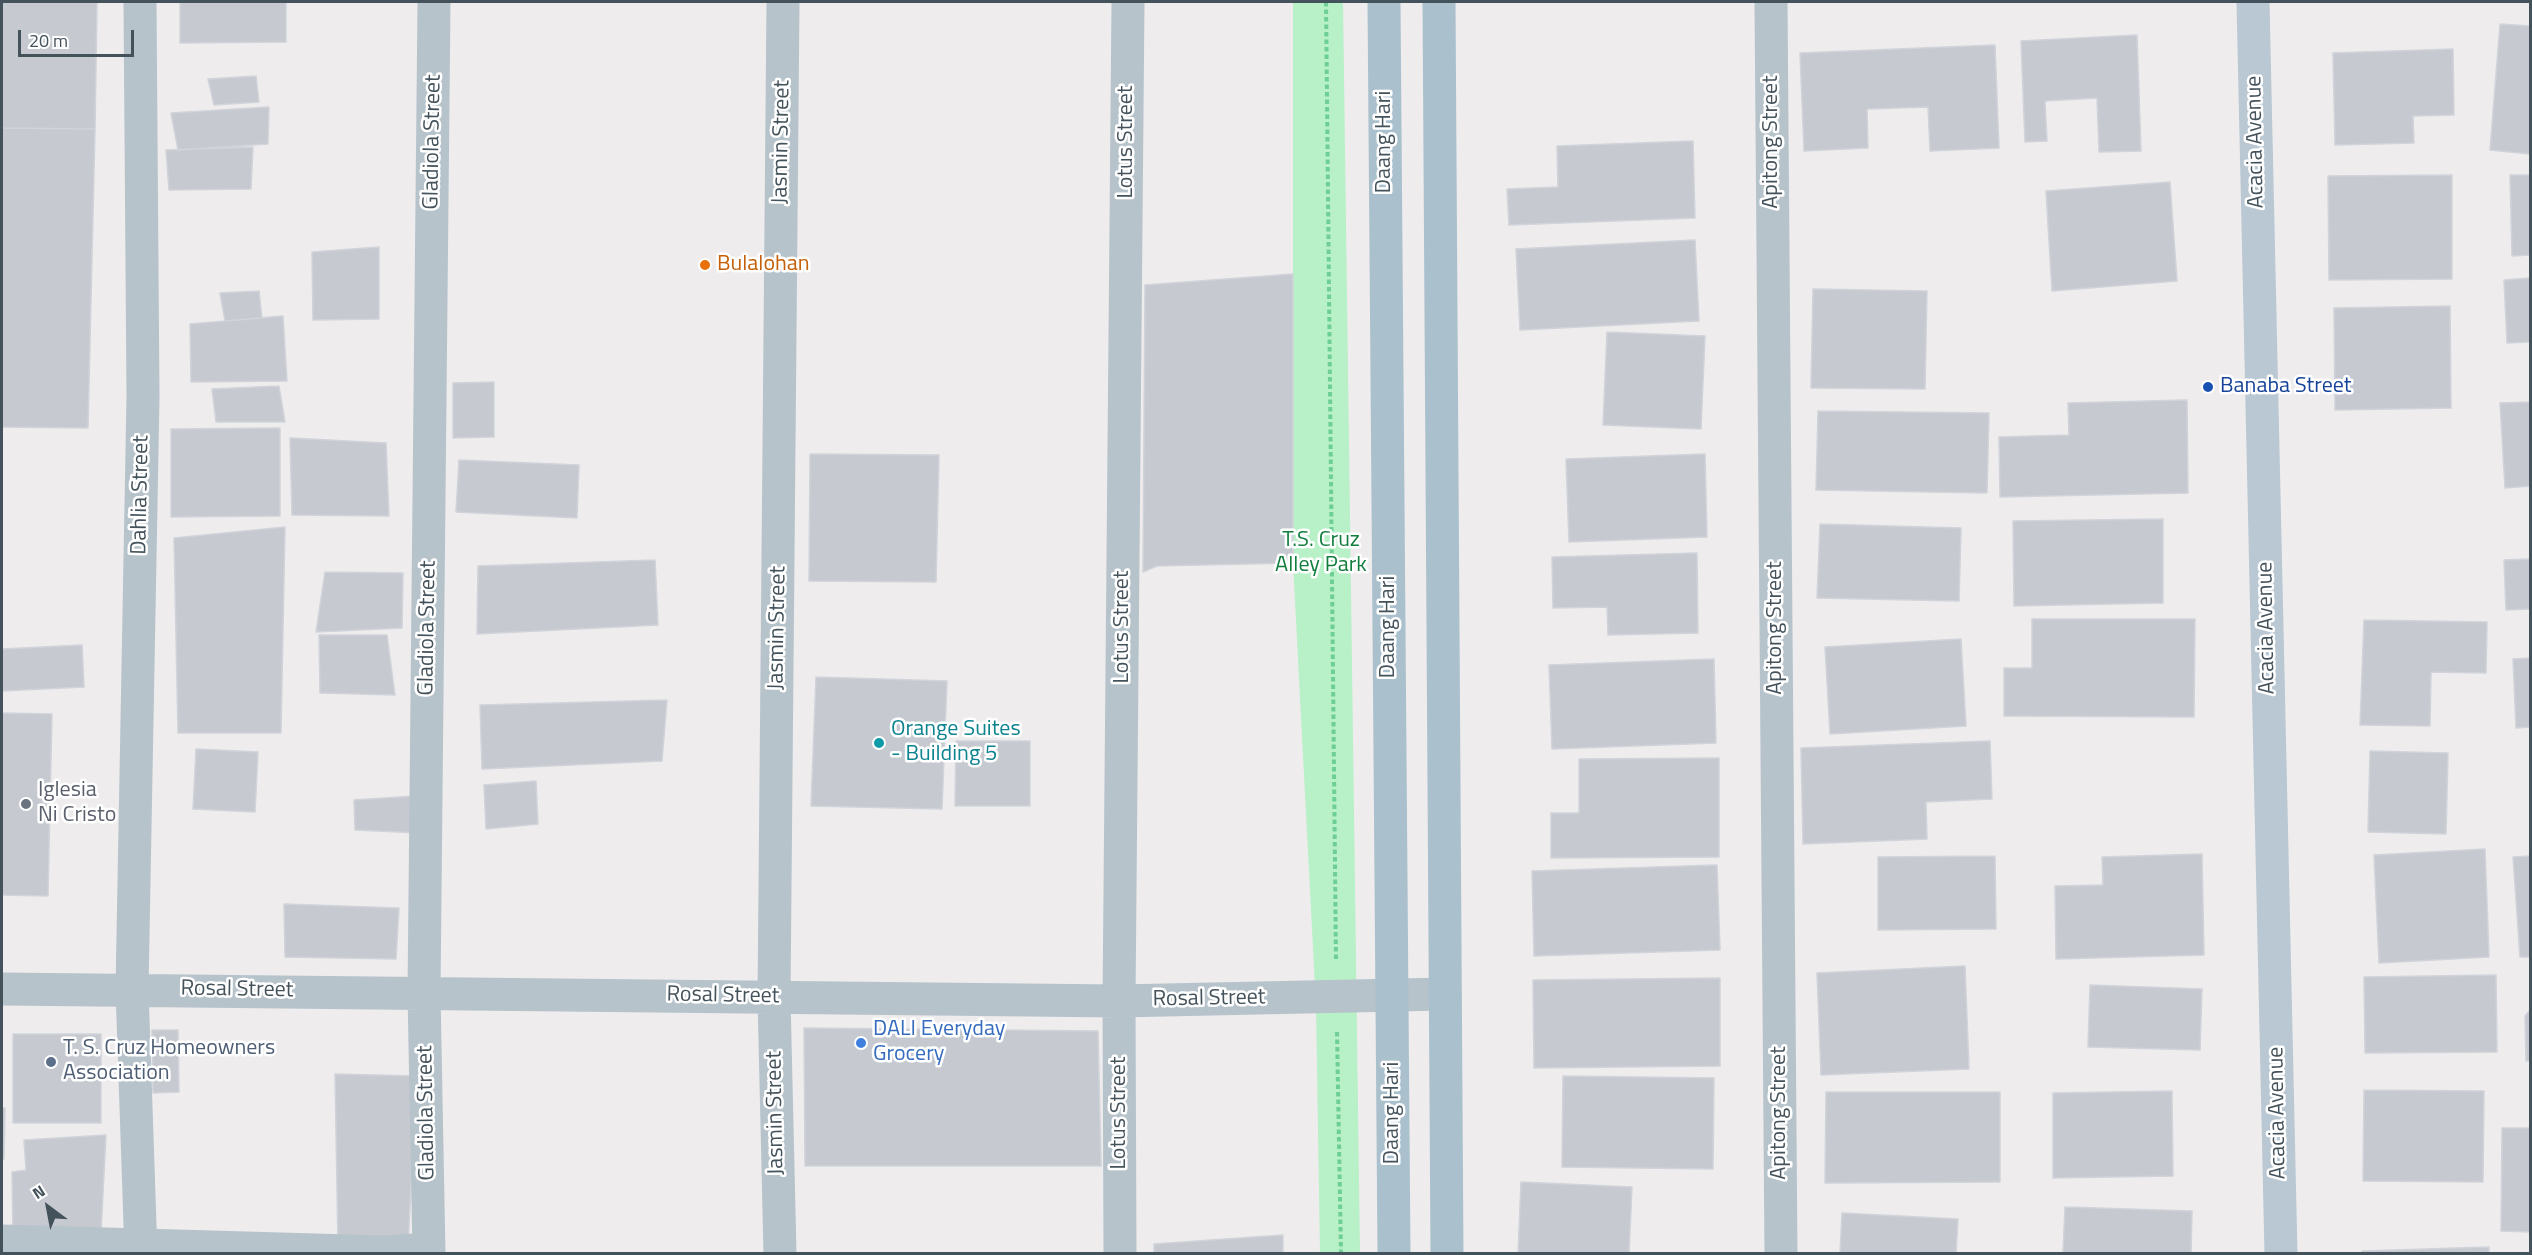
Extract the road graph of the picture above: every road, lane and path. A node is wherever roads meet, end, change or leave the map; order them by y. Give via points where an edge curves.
1 (140, 2) edge
2 (434, 2) edge
3 (783, 2) edge
4 (1128, 2) edge
5 (1326, 2) edge
6 (1384, 2) edge
7 (1439, 2) edge
8 (1771, 2) edge
9 (2253, 2) edge
10 (2, 989) edge
11 (132, 989) junction
12 (424, 993) junction
13 (1445, 993) junction
14 (1337, 996) junction
15 (1392, 996) junction
16 (774, 997) junction
17 (1119, 1001) junction
18 (2, 1241) edge
19 (141, 1248) edge
20 (429, 1251) edge
21 (780, 1254) edge
22 (1120, 1254) edge
23 (1341, 1254) edge
24 (1394, 1254) edge
25 (1447, 1254) edge
26 (1781, 1254) edge
27 (2281, 1254) edge

1 - 11 street, Dahlia Street via 143,397
2 - 12 street, Gladiola Street
3 - 16 street, Jasmin Street
4 - 17 street, Lotus Street
5 - 14 path
6 - 15 main road, Daang Hari
7 - 13 main road
8 - 26 street, Apitong Street
9 - 27 street, Acacia Avenue
10 - 11 street, Rosal Street
11 - 12 street, Rosal Street
11 - 19 street, Dahlia Street
12 - 16 street, Rosal Street
12 - 20 street, Gladiola Street
13 - 15 street, Rosal Street
13 - 25 main road
14 - 15 street, Rosal Street
14 - 17 street, Rosal Street
14 - 23 path
15 - 24 main road, Daang Hari
16 - 17 street, Rosal Street
16 - 21 street, Jasmin Street
17 - 22 street, Lotus Street
18 - 19 street
19 - 20 street

